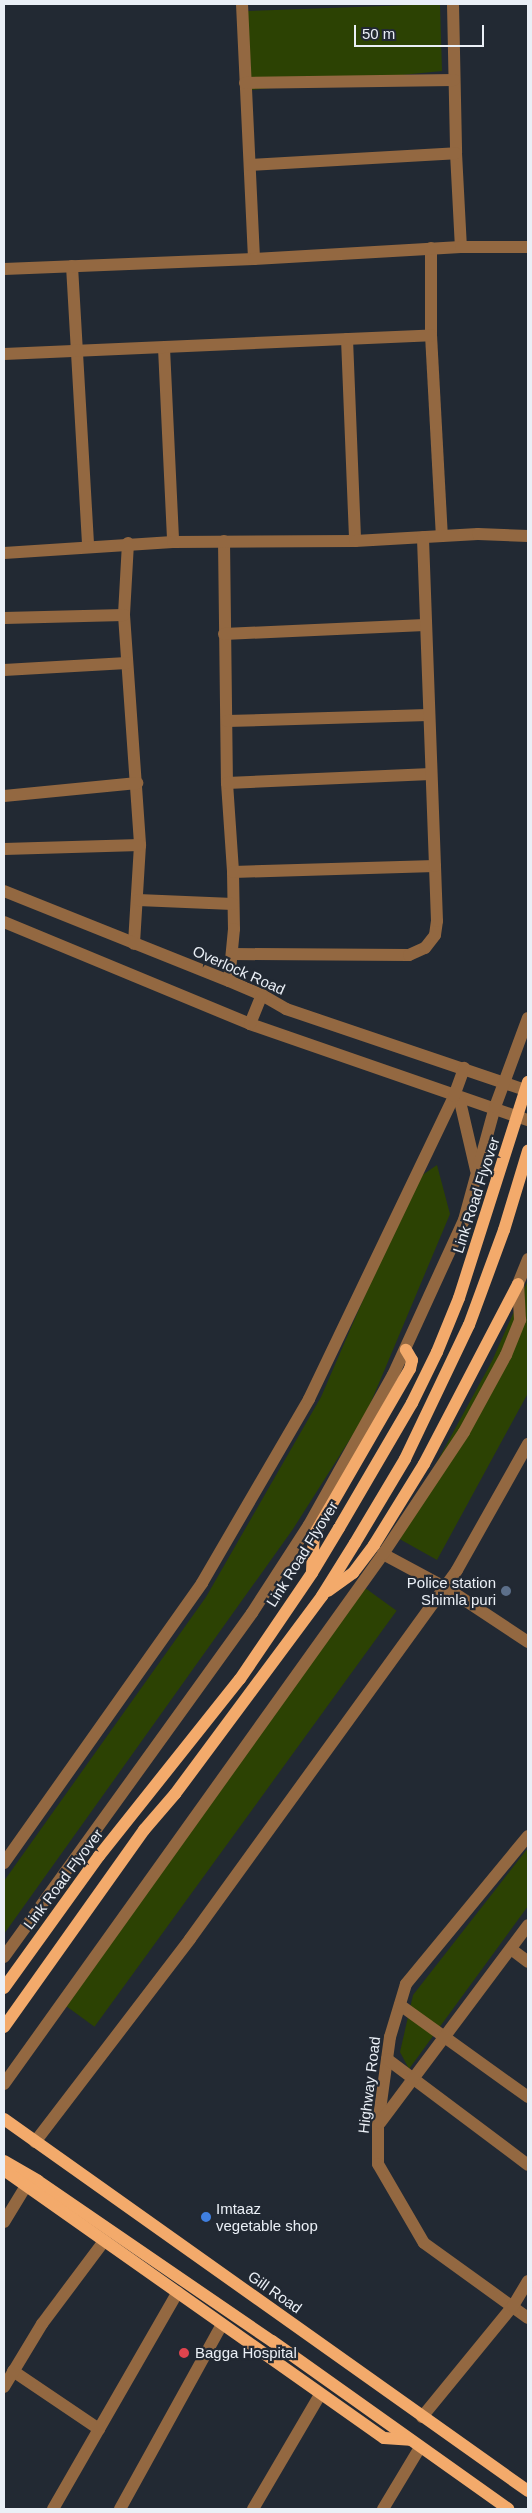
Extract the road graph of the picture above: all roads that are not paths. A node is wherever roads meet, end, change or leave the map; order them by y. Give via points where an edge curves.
1 (242, 4) edge
2 (452, 4) edge
3 (454, 80) junction
4 (246, 83) junction
5 (456, 153) junction
6 (250, 165) junction
7 (461, 246) junction
8 (528, 247) edge
9 (431, 248) junction
10 (254, 259) junction
11 (72, 266) junction
12 (4, 269) edge
13 (431, 335) junction
14 (347, 339) junction
15 (164, 348) junction
16 (77, 352) junction
17 (4, 354) edge
18 (442, 536) junction
19 (528, 536) edge
20 (423, 537) junction
21 (224, 541) junction
22 (355, 541) junction
23 (173, 542) junction
24 (128, 544) junction
25 (88, 548) junction
26 (4, 553) edge
27 (124, 615) junction
28 (4, 618) edge
29 (425, 625) junction
30 (224, 634) junction
31 (127, 663) junction
32 (4, 670) edge
33 (428, 715) junction
34 (227, 721) junction
35 (431, 774) junction
36 (137, 783) junction
37 (227, 783) junction
38 (4, 796) edge
39 (140, 845) junction
40 (4, 849) edge
41 (436, 866) junction
42 (233, 872) junction
43 (4, 891) edge
44 (138, 900) junction
45 (233, 904) junction
46 (4, 922) edge
47 (134, 944) junction
48 (232, 954) junction
49 (229, 980) junction
50 (262, 994) junction
51 (528, 1018) edge
52 (250, 1024) junction
53 (464, 1068) junction
54 (504, 1082) junction
55 (528, 1082) edge
56 (528, 1091) edge
57 (457, 1096) junction
58 (495, 1108) junction
59 (528, 1120) edge
60 (528, 1151) edge
61 (476, 1170) junction
62 (528, 1259) edge
63 (518, 1284) junction
64 (406, 1350) junction
65 (528, 1444) edge
66 (383, 1554) junction
67 (312, 1573) junction
68 (445, 1587) junction
69 (322, 1596) junction
70 (528, 1642) edge
71 (528, 1836) edge
72 (4, 1863) edge
73 (528, 1925) edge
74 (511, 1949) junction
75 (4, 1957) edge
76 (528, 1962) edge
77 (4, 1988) edge
78 (400, 2005) junction
79 (4, 2027) edge
80 (444, 2037) junction
81 (387, 2059) junction
82 (413, 2079) junction
83 (4, 2084) edge
84 (528, 2098) edge
85 (4, 2119) edge
86 (378, 2125) junction
87 (35, 2142) junction
88 (4, 2161) edge
89 (528, 2165) edge
90 (4, 2170) edge
91 (26, 2186) junction
92 (4, 2222) edge
93 (104, 2241) junction
94 (528, 2281) edge
95 (178, 2292) junction
96 (512, 2306) junction
97 (528, 2318) edge
98 (222, 2324) junction
99 (14, 2371) junction
100 (4, 2387) edge
101 (320, 2396) junction
102 (422, 2418) junction
103 (100, 2429) junction
104 (415, 2444) junction
105 (528, 2491) edge
106 (53, 2509) edge
107 (120, 2509) edge
108 (253, 2509) edge
109 (383, 2509) edge
110 (508, 2509) edge

1 - 4 street
2 - 3 street
3 - 4 street
3 - 5 street
4 - 6 street
5 - 6 street
5 - 7 street
6 - 10 street
7 - 8 street
7 - 9 street
9 - 10 street
9 - 13 street
10 - 11 street
11 - 12 street
11 - 16 street
13 - 14 street
13 - 18 street
14 - 15 street
14 - 22 street
15 - 16 street
15 - 23 street
16 - 17 street
16 - 25 street
18 - 19 street
18 - 20 street
20 - 22 street
20 - 29 street
21 - 22 street
21 - 23 street
21 - 30 street
23 - 24 street
24 - 25 street
24 - 27 street
25 - 26 street
27 - 28 street
27 - 31 street
29 - 30 street
29 - 33 street
30 - 34 street
31 - 32 street
31 - 36 street
33 - 34 street
33 - 35 street
34 - 37 street
35 - 37 street
35 - 41 street
36 - 38 street
36 - 39 street
37 - 42 street
39 - 40 street
39 - 44 street
41 - 42 street
41 - 48 street via 435,935 425,948 409,955
42 - 45 street
43 - 47 street, Overlock Road
44 - 45 street
44 - 47 street
45 - 48 street
46 - 52 street
47 - 49 street, Overlock Road
48 - 49 street
49 - 50 street, Overlock Road
50 - 52 street
50 - 53 street, Overlock Road via 286,1009
51 - 54 street
52 - 57 street
53 - 54 street, Overlock Road
53 - 57 street
54 - 56 street, Overlock Road
54 - 58 street
55 - 67 main road, Link Road Flyover, bridge via 459,1298 437,1352 412,1403
57 - 58 street
57 - 61 street
57 - 72 street via 309,1399 202,1583
58 - 59 street
58 - 61 street
60 - 69 main road via 504,1230 469,1325 405,1459
61 - 64 street via 464,1220
62 - 63 street
63 - 66 street via 520,1320 506,1355 464,1432
63 - 69 main road via 424,1464 374,1545 353,1573
64 - 67 main road via 412,1360 410,1369 314,1536
64 - 75 street via 309,1524 252,1612
65 - 68 street
66 - 68 street
66 - 83 street
67 - 77 main road, Link Road Flyover via 240,1679 99,1856
68 - 70 street
68 - 87 street via 190,1939
69 - 79 main road via 144,1830
71 - 78 street, Highway Road via 406,1984
73 - 74 street
74 - 76 street
74 - 80 street
78 - 80 street
78 - 81 street, Highway Road
80 - 82 street
80 - 84 street
81 - 82 street
81 - 86 street, Highway Road
82 - 86 street
82 - 89 street
85 - 87 main road, Gill Road
86 - 96 street, Highway Road via 378,2164 424,2243
87 - 102 main road, Gill Road
88 - 104 main road via 38,2181
90 - 91 main road
91 - 92 street
91 - 93 main road
93 - 95 main road
93 - 99 street via 42,2324
94 - 96 street
95 - 98 main road
95 - 103 street
96 - 97 street, Highway Road
96 - 102 street
98 - 101 main road
98 - 107 street
99 - 100 street
99 - 103 street
101 - 104 main road via 384,2438
101 - 108 street
102 - 105 main road, Gill Road
103 - 106 street
104 - 109 street
104 - 110 main road

